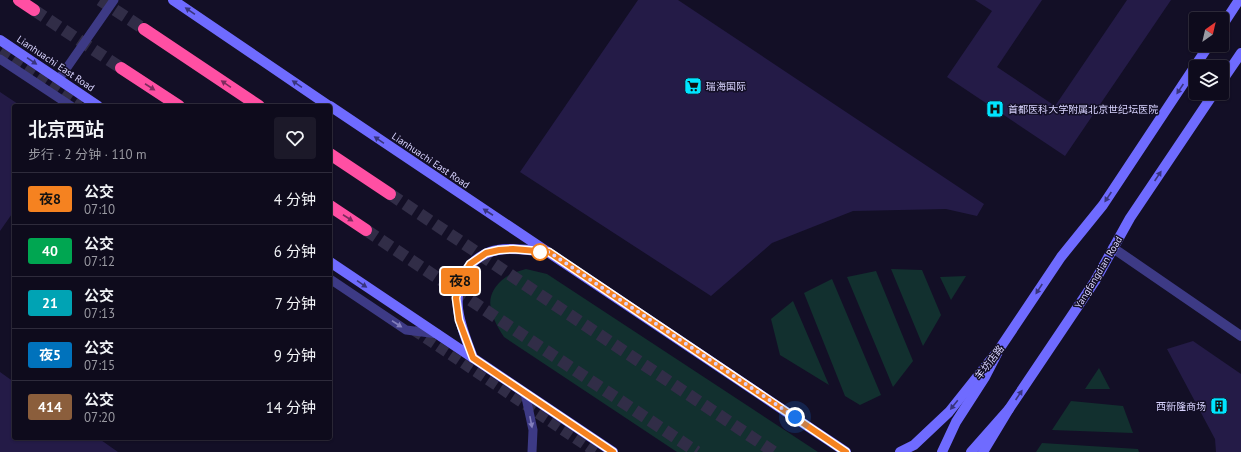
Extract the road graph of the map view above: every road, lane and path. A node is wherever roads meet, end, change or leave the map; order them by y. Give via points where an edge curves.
1 (19, 0) edge
2 (114, 0) edge
3 (173, 0) edge
4 (1239, 0) edge
5 (34, 10) tunnel mouth
6 (1229, 15) edge
7 (144, 29) tunnel mouth
8 (0, 40) edge
9 (1204, 52) edge
10 (1241, 53) edge
11 (0, 59) edge
12 (121, 68) tunnel mouth
13 (1229, 71) edge
14 (59, 79) junction
15 (1209, 100) edge
16 (68, 104) edge
17 (95, 104) edge
18 (176, 104) edge
19 (256, 104) edge
20 (327, 104) edge
21 (332, 107) edge
22 (332, 155) edge
23 (390, 194) tunnel mouth
24 (332, 207) edge
25 (366, 230) tunnel mouth
26 (1113, 248) junction
27 (549, 252) junction
28 (332, 263) edge
29 (332, 281) edge
30 (438, 334) junction
31 (1241, 336) edge
32 (1000, 348) junction
33 (473, 358) junction
34 (525, 393) junction
35 (1009, 409) junction
36 (532, 452) edge
37 (613, 452) edge
38 (846, 452) edge
39 (900, 452) edge
40 (942, 452) edge
41 (971, 452) edge
42 (984, 452) edge

1 - 5 highway
2 - 14 lane
20 -> 3 street
4 - 6 street
19 -> 7 highway
8 -> 14 street, Lianhuachi East Road
9 -> 32 street, 羊坊店路 via 1103,205 1061,257
10 - 13 street
11 - 16 lane
12 -> 18 highway
14 - 17 street, Lianhuachi East Road
26 -> 15 street, Yangfangdian Road via 1130,218
27 -> 21 street
22 - 23 highway
24 -> 25 highway
26 - 31 street
35 -> 26 street, Yangfangdian Road via 1095,282
27 - 33 street via 499,250 486,253 470,264 460,280 456,298 459,320
27 - 38 street
28 -> 30 street
29 -> 30 lane via 406,330
30 - 33 street
32 -> 39 street, 羊坊店路, bridge via 949,412 914,445
32 - 40 street, bridge via 956,422
33 - 34 street
34 -> 36 lane via 532,430
34 - 37 street
35 - 41 street, bridge
35 - 42 street, Yangfangdian Road, bridge

